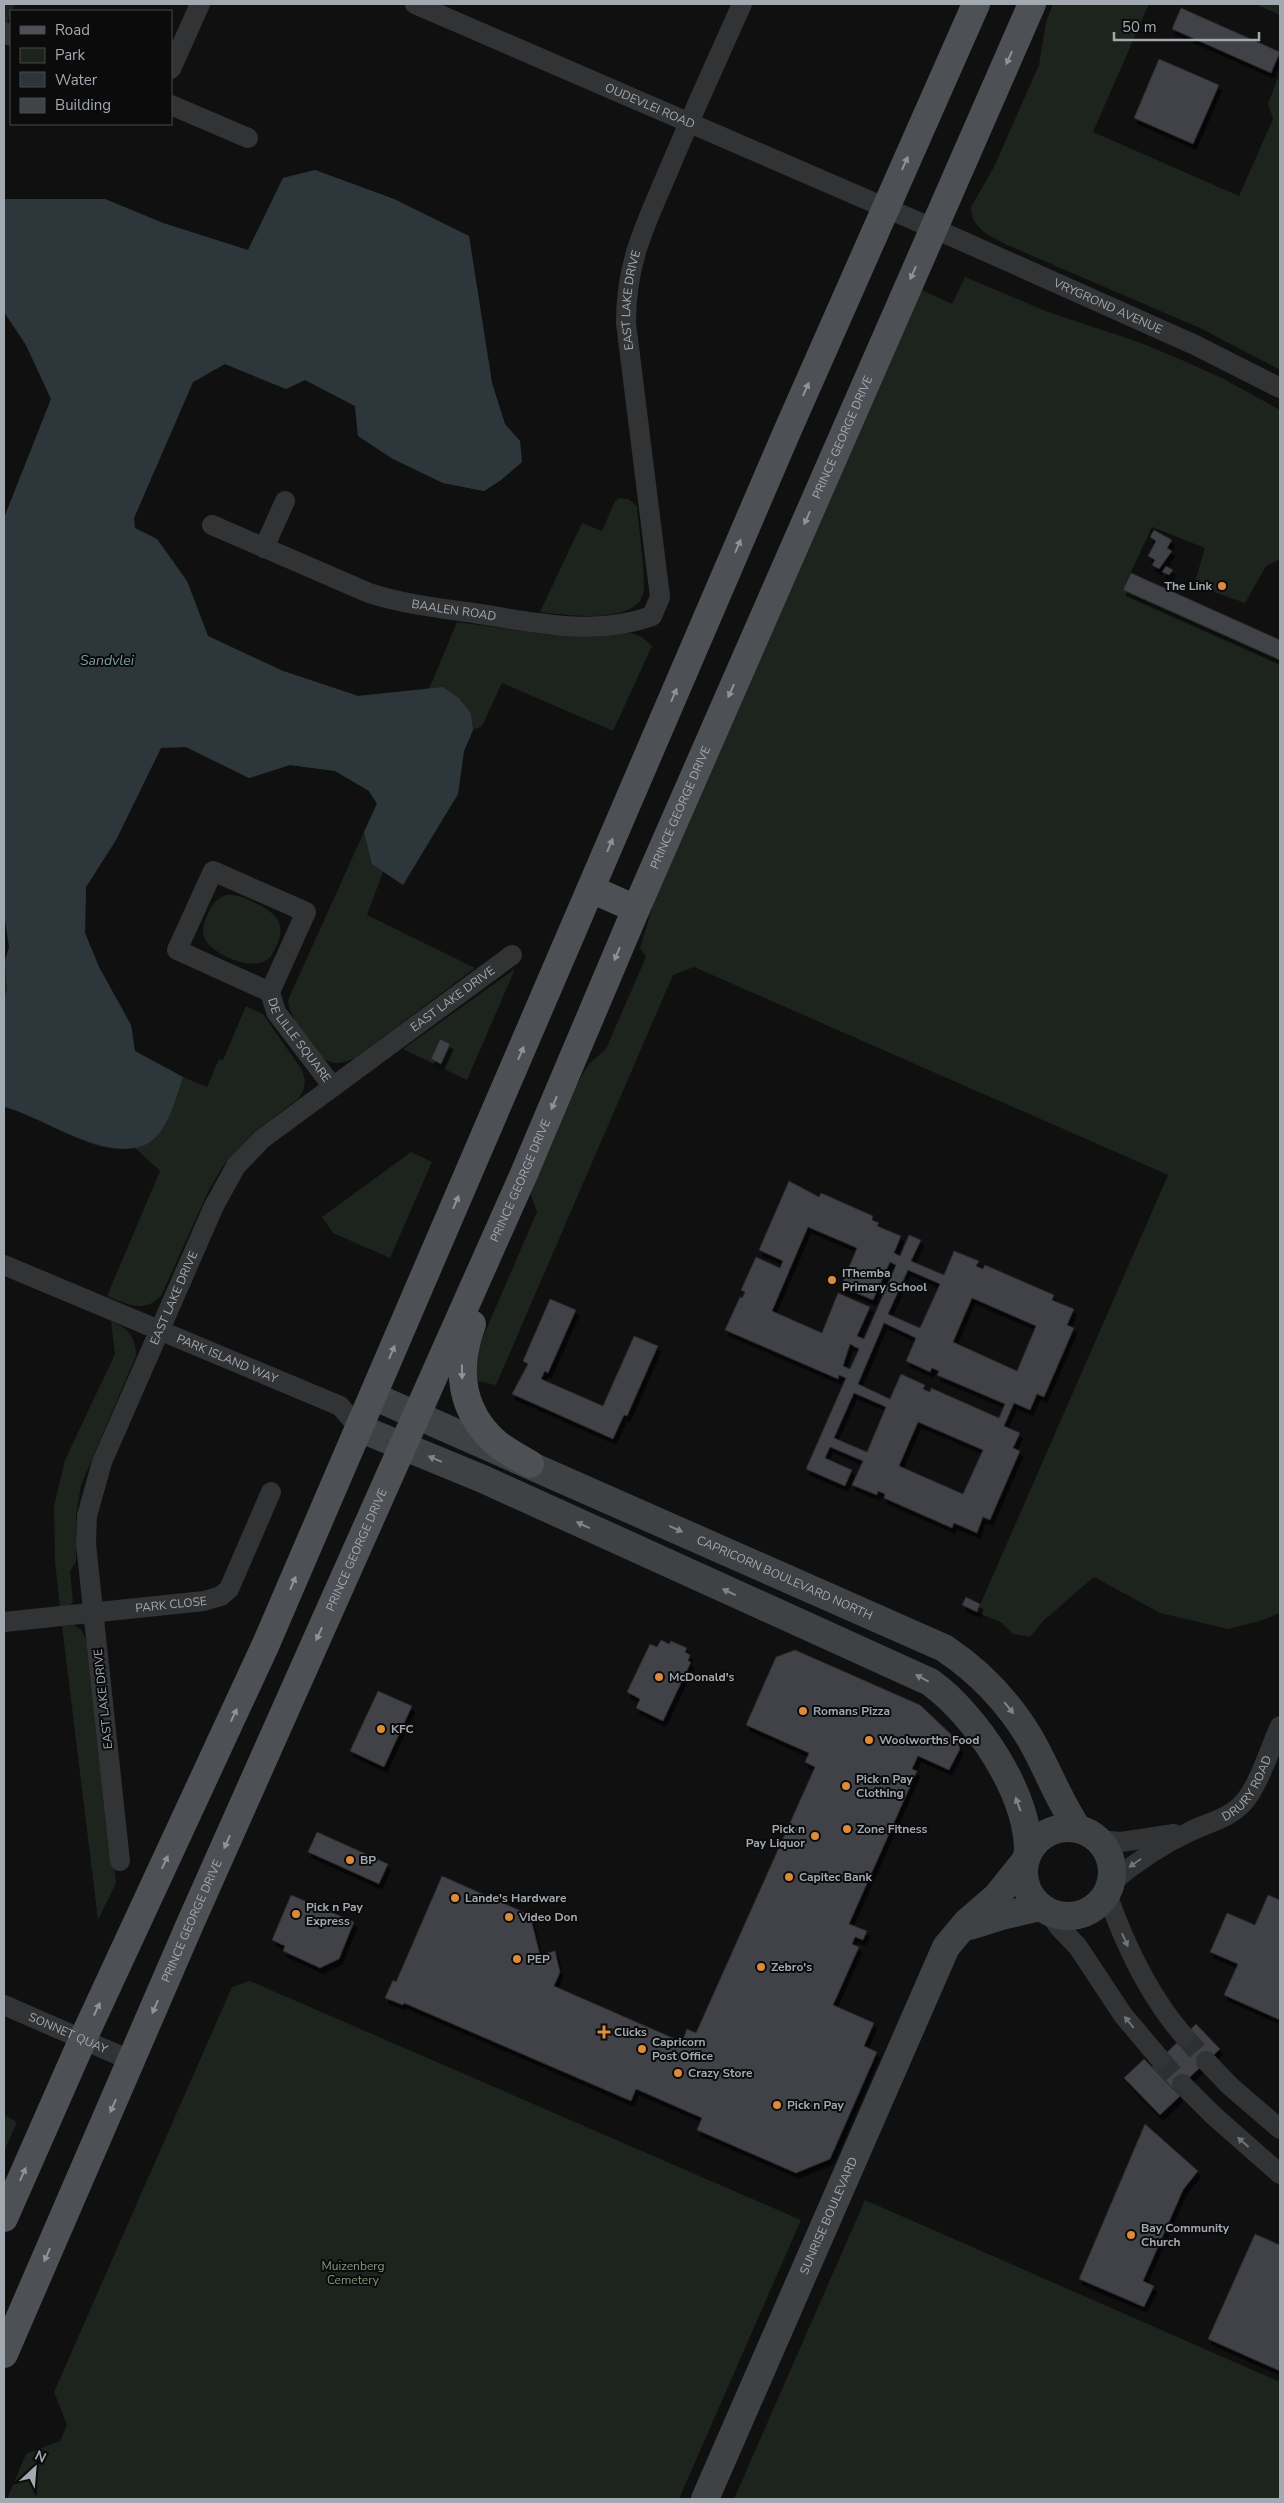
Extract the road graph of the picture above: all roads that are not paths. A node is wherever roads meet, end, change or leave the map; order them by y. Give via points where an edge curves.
1 (200, 4) edge
2 (415, 4) edge
3 (742, 4) edge
4 (976, 4) edge
5 (1032, 4) edge
6 (172, 67) edge
7 (172, 105) edge
8 (688, 123) junction
9 (248, 138) dead end
10 (886, 208) junction
11 (933, 228) junction
12 (1280, 388) edge
13 (286, 501) dead end
14 (212, 525) dead end
15 (264, 548) junction
16 (652, 616) joint
17 (591, 889) junction
18 (636, 909) junction
19 (512, 955) dead end
20 (270, 992) junction
21 (333, 1087) junction
22 (523, 1176) junction
23 (4, 1265) edge
24 (160, 1331) junction
25 (373, 1396) junction
26 (340, 1406) junction
27 (417, 1414) junction
28 (360, 1428) junction
29 (403, 1446) junction
30 (530, 1464) junction
31 (271, 1492) dead end
32 (94, 1613) junction
33 (4, 1622) edge
34 (1280, 1726) edge
35 (1191, 1831) junction
36 (1088, 1834) junction
37 (1027, 1856) junction
38 (120, 1861) dead end
39 (1109, 1888) junction
40 (1045, 1910) junction
41 (955, 1934) junction
42 (4, 2006) edge
43 (1184, 2036) tunnel mouth
44 (82, 2041) junction
45 (1160, 2059) tunnel mouth
46 (132, 2061) junction
47 (1206, 2061) tunnel mouth
48 (1182, 2084) tunnel mouth
49 (1280, 2129) edge
50 (1280, 2174) edge
51 (4, 2218) edge
52 (4, 2354) edge
53 (706, 2499) edge

1 - 6 street
2 - 8 street, OUDEVLEI ROAD
3 - 8 street, EAST LAKE DRIVE
10 -> 4 main road
5 -> 11 main road, PRINCE GEORGE DRIVE
7 - 9 street
8 - 10 street, OUDEVLEI ROAD
8 - 16 street, EAST LAKE DRIVE via 634,253 626,291 627,332 660,597
10 - 11 street, OUDEVLEI ROAD
17 -> 10 main road
11 - 12 street, VRYGROND AVENUE via 1195,345
11 -> 18 main road, PRINCE GEORGE DRIVE
13 - 15 street
14 - 15 street, BAALEN ROAD
15 - 16 street, BAALEN ROAD via 396,602 558,626 588,627 640,621
17 - 18 main road
25 -> 17 main road
18 -> 22 main road, PRINCE GEORGE DRIVE
19 - 21 street, EAST LAKE DRIVE
20 - 20 street, DE LILLE SQUARE via 306,912 213,871 177,950
20 - 21 street, DE LILLE SQUARE via 276,1012
21 - 24 street, EAST LAKE DRIVE via 262,1139 236,1166 214,1206
22 - 27 main road, PRINCE GEORGE DRIVE
22 -> 30 main road via 468,1335 461,1368 464,1393 479,1422 496,1442
23 - 24 street, PARK ISLAND WAY
24 - 26 street, PARK ISLAND WAY
24 - 32 street, EAST LAKE DRIVE via 92,1489 86,1544
25 - 26 street
25 - 27 street, CAPRICORN BOULEVARD NORTH
25 - 28 main road
26 - 28 street, PARK ISLAND WAY
27 - 29 main road, PRINCE GEORGE DRIVE
27 - 30 street, CAPRICORN BOULEVARD NORTH
28 - 29 street
44 -> 28 main road via 266,1644
37 -> 29 street via 1025,1825 990,1747 950,1698 930,1682 484,1479
29 -> 46 main road, PRINCE GEORGE DRIVE
30 -> 36 street, CAPRICORN BOULEVARD NORTH via 928,1640 961,1659 1010,1709 1030,1740 1063,1807
31 - 32 street, PARK CLOSE via 229,1589 221,1596 204,1601
32 - 33 street, PARK CLOSE
32 - 38 street, EAST LAKE DRIVE
34 - 35 street, DRURY ROAD via 1245,1800 1232,1814
35 - 36 street, DRURY ROAD via 1136,1841
35 -> 39 street, DRURY ROAD via 1138,1861
36 - 37 street via 1066,1828 1050,1832 1035,1842
36 - 39 street via 1111,1859
37 - 40 street via 1023,1871 1026,1886
37 - 41 street, SUNRISE BOULEVARD via 997,1896
39 - 40 street via 1099,1905 1082,1914 1062,1917
39 -> 43 street via 1135,1962
40 - 41 street via 987,1920
45 -> 40 street via 1123,2015 1078,1947
41 - 53 street, SUNRISE BOULEVARD via 946,1947
42 - 44 street, SONNET QUAY
44 - 46 street, SONNET QUAY
51 -> 44 main road
46 -> 52 main road, PRINCE GEORGE DRIVE
47 - 49 street
50 -> 48 street

